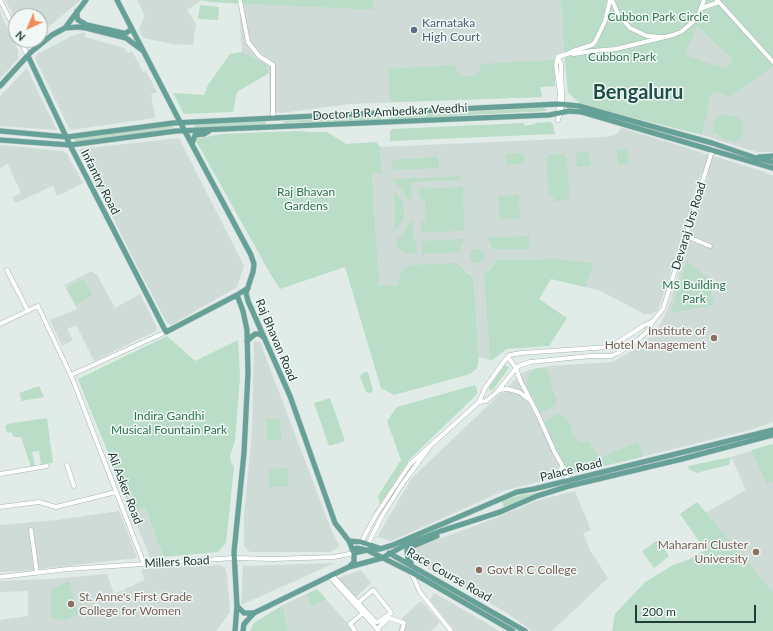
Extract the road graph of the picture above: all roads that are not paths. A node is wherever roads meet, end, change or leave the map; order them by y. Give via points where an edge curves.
1 (0, 0) edge
2 (86, 0) edge
3 (118, 0) edge
4 (240, 0) edge
5 (611, 0) edge
6 (704, 0) edge
7 (718, 1) edge
8 (702, 8) junction
9 (77, 11) junction
10 (8, 16) edge
11 (65, 28) junction
12 (132, 29) junction
13 (664, 37) junction
14 (24, 48) edge
15 (145, 53) junction
16 (570, 53) junction
17 (28, 56) junction
18 (773, 62) edge
19 (0, 86) edge
20 (560, 104) junction
21 (559, 113) junction
22 (273, 118) junction
23 (180, 122) junction
24 (279, 127) junction
25 (268, 128) junction
26 (210, 130) junction
27 (0, 131) edge
28 (185, 131) junction
29 (67, 137) junction
30 (0, 140) edge
31 (192, 144) junction
32 (70, 145) junction
33 (712, 151) junction
34 (773, 156) edge
35 (756, 158) junction
36 (773, 162) edge
37 (773, 168) edge
38 (686, 236) junction
39 (710, 246) dead end
40 (7, 270) dead end
41 (248, 288) junction
42 (237, 295) junction
43 (28, 311) junction
44 (653, 321) junction
45 (0, 324) edge
46 (166, 332) junction
47 (264, 337) junction
48 (247, 341) junction
49 (508, 357) junction
50 (516, 368) junction
51 (70, 375) junction
52 (485, 388) junction
53 (499, 390) junction
54 (493, 395) junction
55 (530, 401) junction
56 (479, 402) junction
57 (773, 430) edge
58 (773, 435) edge
59 (430, 446) junction
60 (722, 446) junction
61 (67, 465) dead end
62 (47, 466) dead end
63 (0, 474) edge
64 (569, 480) junction
65 (573, 485) junction
66 (74, 486) dead end
67 (116, 492) junction
68 (0, 507) edge
69 (472, 511) junction
70 (475, 520) junction
71 (31, 530) dead end
72 (446, 530) junction
73 (349, 541) junction
74 (361, 542) junction
75 (360, 549) junction
76 (380, 549) junction
77 (390, 553) junction
78 (234, 558) junction
79 (382, 558) junction
80 (144, 564) junction
81 (412, 566) junction
82 (349, 567) junction
83 (411, 572) junction
84 (37, 573) junction
85 (330, 575) junction
86 (0, 577) edge
87 (358, 603) junction
88 (237, 606) junction
89 (254, 613) junction
90 (362, 613) junction
91 (241, 630) edge
92 (378, 630) edge
93 (235, 631) edge
94 (355, 631) edge
95 (402, 631) edge
96 (451, 631) edge
97 (513, 631) edge
98 (525, 631) edge

1 - 10 street
2 - 9 main road
3 - 12 main road, Raj Bhavan Road
4 - 22 street via 248,42 259,56 273,65
5 - 13 street via 618,14 630,28 647,36
5 - 16 street via 605,22 595,42
6 - 8 street
7 - 8 street
7 - 18 street
8 - 13 street via 688,27
9 - 11 main road
9 - 12 main road via 78,20 87,25 123,33
11 - 15 main road via 86,28 126,38
11 - 17 main road
12 - 15 main road, Raj Bhavan Road
13 - 16 street via 616,49
14 - 17 street, Infantry Road
15 - 23 main road, Raj Bhavan Road
16 - 20 street via 558,58 556,65
17 - 19 main road
17 - 29 main road, Infantry Road
20 - 21 street
20 - 22 main road, Doctor B R Ambedkar Veedhi
20 - 35 main road, Doctor B R Ambedkar Veedhi via 586,108 674,132
21 - 24 main road, Doctor B R Ambedkar Veedhi
21 - 33 main road, Doctor B R Ambedkar Veedhi via 582,112
22 - 23 main road, Doctor B R Ambedkar Veedhi
22 - 24 main road
22 - 25 main road
23 - 28 main road, Raj Bhavan Road
23 - 29 main road, Doctor B R Ambedkar Veedhi
24 - 25 main road, Doctor B R Ambedkar Veedhi
25 - 26 main road, Doctor B R Ambedkar Veedhi
26 - 28 main road, Doctor B R Ambedkar Veedhi
26 - 31 main road via 195,135
27 - 29 main road, Doctor B R Ambedkar Veedhi
28 - 31 main road, Raj Bhavan Road
28 - 32 main road, Doctor B R Ambedkar Veedhi
29 - 32 main road, Infantry Road
30 - 32 main road, Doctor B R Ambedkar Veedhi
31 - 41 main road, Raj Bhavan Road via 254,264
32 - 46 main road, Infantry Road
33 - 37 main road, Doctor B R Ambedkar Veedhi
33 - 38 street, Devaraj Urs Road
34 - 35 main road
35 - 36 main road, Doctor B R Ambedkar Veedhi
38 - 39 street
38 - 44 street, Devaraj Urs Road via 663,308
40 - 43 street
41 - 42 main road
41 - 47 main road, Raj Bhavan Road via 248,301
42 - 46 main road
42 - 48 main road via 243,311
43 - 45 street
43 - 51 street, Ali Asker Road via 38,306
44 - 49 street, Devaraj Urs Road via 609,347 521,353
44 - 50 street, Devaraj Urs Road via 649,330 639,339 611,356 530,362
46 - 51 street
47 - 48 main road via 255,334
47 - 73 main road, Raj Bhavan Road via 290,396 334,523
48 - 78 main road via 244,453
49 - 50 street
49 - 52 street
50 - 53 street
50 - 55 street
51 - 67 street, Ali Asker Road
52 - 54 street via 486,393
52 - 56 street
53 - 54 street
53 - 55 street via 519,392
54 - 56 street via 486,401
55 - 64 street via 562,465 561,469
56 - 59 street
57 - 60 main road, Palace Road
58 - 60 main road, Palace Road
59 - 74 street via 410,464
59 - 75 street
60 - 64 main road, Palace Road
60 - 65 main road, Palace Road
61 - 66 street
62 - 63 street
64 - 65 street
64 - 69 main road, Palace Road via 517,492
65 - 70 main road, Palace Road
67 - 68 street via 56,507 39,502
67 - 80 street, Ali Asker Road
69 - 70 main road
69 - 76 main road, Palace Road
70 - 72 main road, Palace Road
71 - 84 street
72 - 77 main road, Palace Road
72 - 81 main road, Palace Road via 407,550
73 - 74 main road
73 - 75 main road
74 - 75 main road, Race Course Road
75 - 76 main road, Race Course Road
75 - 78 street, Millers Road via 334,557
75 - 79 main road, Race Course Road
75 - 82 main road
76 - 77 main road, Race Course Road
77 - 79 main road, Palace Road
77 - 81 main road, Race Course Road
78 - 80 street, Millers Road
78 - 88 main road
79 - 82 main road, Palace Road
79 - 83 main road, Race Course Road
80 - 84 street, Millers Road
81 - 98 main road, Race Course Road
82 - 85 main road, Palace Road
83 - 96 street via 420,592
83 - 97 main road, Race Course Road
84 - 86 street, Millers Road
85 - 87 street
85 - 89 main road, Palace Road
85 - 90 street
87 - 87 street via 377,623 391,613 373,590
88 - 89 main road via 244,613
88 - 93 main road
89 - 91 main road, Palace Road
90 - 92 street
90 - 94 street via 350,624
92 - 95 street via 389,618 404,623

